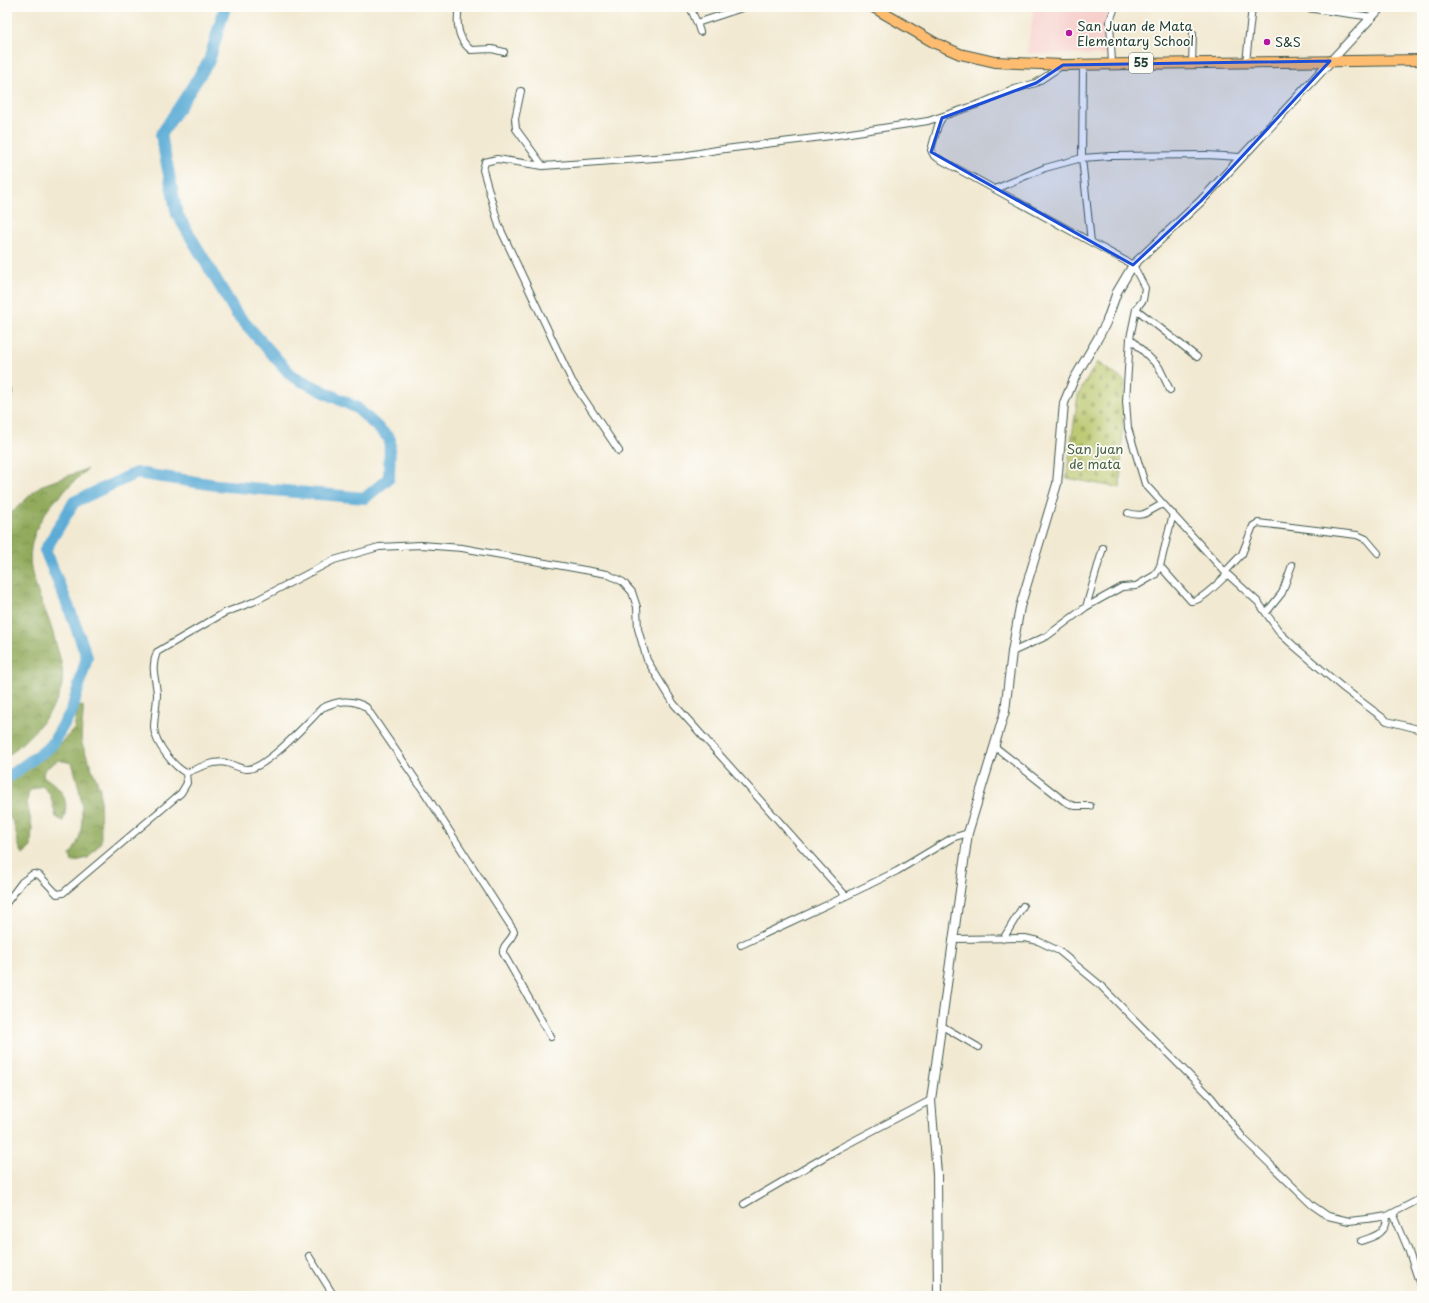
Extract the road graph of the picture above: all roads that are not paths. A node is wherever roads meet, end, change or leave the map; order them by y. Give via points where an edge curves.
1 (459, 7) edge
2 (690, 7) edge
3 (745, 7) edge
4 (873, 7) edge
5 (1115, 7) edge
6 (1252, 7) edge
7 (1298, 7) edge
8 (1381, 7) edge
9 (1373, 17) junction
10 (697, 23) junction
11 (700, 32) dead end
12 (1193, 34) dead end
13 (504, 52) dead end
14 (1422, 60) edge
15 (1330, 61) junction
16 (1246, 62) junction
17 (1192, 63) junction
18 (1083, 64) junction
19 (1112, 64) junction
20 (1063, 65) junction
21 (521, 91) dead end
22 (942, 118) junction
23 (1240, 157) junction
24 (1082, 158) junction
25 (542, 166) junction
26 (995, 189) junction
27 (1091, 242) junction
28 (1133, 265) junction
29 (1136, 309) junction
30 (1130, 338) junction
31 (1197, 357) dead end
32 (1170, 390) dead end
33 (619, 451) dead end
34 (1163, 504) junction
35 (1128, 513) dead end
36 (1172, 514) junction
37 (1103, 548) dead end
38 (1378, 553) dead end
39 (1292, 565) dead end
40 (1160, 566) junction
41 (1226, 573) junction
42 (1086, 607) junction
43 (1266, 613) junction
44 (1012, 652) junction
45 (1422, 730) edge
46 (994, 746) junction
47 (186, 773) junction
48 (1090, 806) dead end
49 (968, 833) junction
50 (846, 896) junction
51 (7, 902) edge
52 (1023, 906) dead end
53 (1003, 939) junction
54 (954, 940) junction
55 (741, 945) dead end
56 (942, 1026) junction
57 (551, 1037) dead end
58 (978, 1047) dead end
59 (932, 1100) junction
60 (1422, 1198) edge
61 (744, 1204) dead end
62 (1393, 1212) junction
63 (1387, 1216) junction
64 (1361, 1241) dead end
65 (309, 1256) dead end
66 (1422, 1291) edge
67 (334, 1296) edge
68 (938, 1296) edge

1 - 13 street via 456,19 465,45 471,50 492,49
2 - 10 street
3 - 10 street
4 - 20 highway, 55 via 934,43 960,54 995,62
5 - 19 street via 1110,20
6 - 16 street
7 - 9 street
8 - 9 street
9 - 15 street
10 - 11 street
12 - 17 street
14 - 15 highway, 55
15 - 16 highway, 55
15 - 23 street
16 - 17 highway, 55
17 - 19 highway, 55
18 - 19 highway, 55
18 - 20 highway, 55
18 - 24 street
20 - 22 street via 1036,83
21 - 25 street via 514,119 516,128
22 - 25 street via 682,156
22 - 26 street via 932,154
23 - 24 street via 1206,155
23 - 28 street via 1201,201
24 - 26 street via 1045,168
24 - 27 street
25 - 33 street via 496,159 485,162 483,170 499,226 568,374
26 - 27 street
27 - 28 street
28 - 29 street via 1145,288 1143,300
28 - 44 street via 1117,292 1098,338 1074,379 1064,403 1058,484 1020,607
29 - 30 street
29 - 31 street
30 - 32 street via 1159,367
30 - 34 street via 1126,401 1128,428 1142,477 1150,491
34 - 35 street via 1140,516
34 - 36 street
36 - 40 street
36 - 41 street
37 - 42 street
38 - 41 street via 1366,539 1358,535 1258,523 1253,526 1242,554
39 - 43 street via 1282,593
40 - 41 street via 1191,601 1204,596
40 - 42 street via 1152,577 1136,586 1122,587
41 - 43 street via 1258,602
42 - 44 street via 1047,636
43 - 45 street via 1286,639 1387,721
44 - 46 street via 1005,711
46 - 48 street via 1064,801 1074,806
46 - 49 street
47 - 50 street via 169,757 155,732 157,702 152,665 157,652 224,613 253,602 334,560 379,548 420,545 462,548 607,574 623,582 632,592 637,607 638,629 647,660 674,704
47 - 51 street via 187,783 171,803 63,893 57,894 39,875 33,874 22,882
47 - 57 street via 222,763 252,769 278,752 322,708 351,700 366,707 426,793 514,931 513,936 503,947 503,953
49 - 50 street via 952,838 897,871
49 - 54 street
50 - 55 street
52 - 53 street
53 - 54 street
53 - 63 street via 1025,938 1049,944 1088,974 1220,1107 1244,1139 1321,1212 1349,1221
54 - 56 street
56 - 58 street
56 - 59 street
59 - 61 street
59 - 68 street via 937,1174
60 - 62 street
62 - 63 street
62 - 66 street
63 - 64 street via 1387,1224 1381,1233
65 - 67 street

